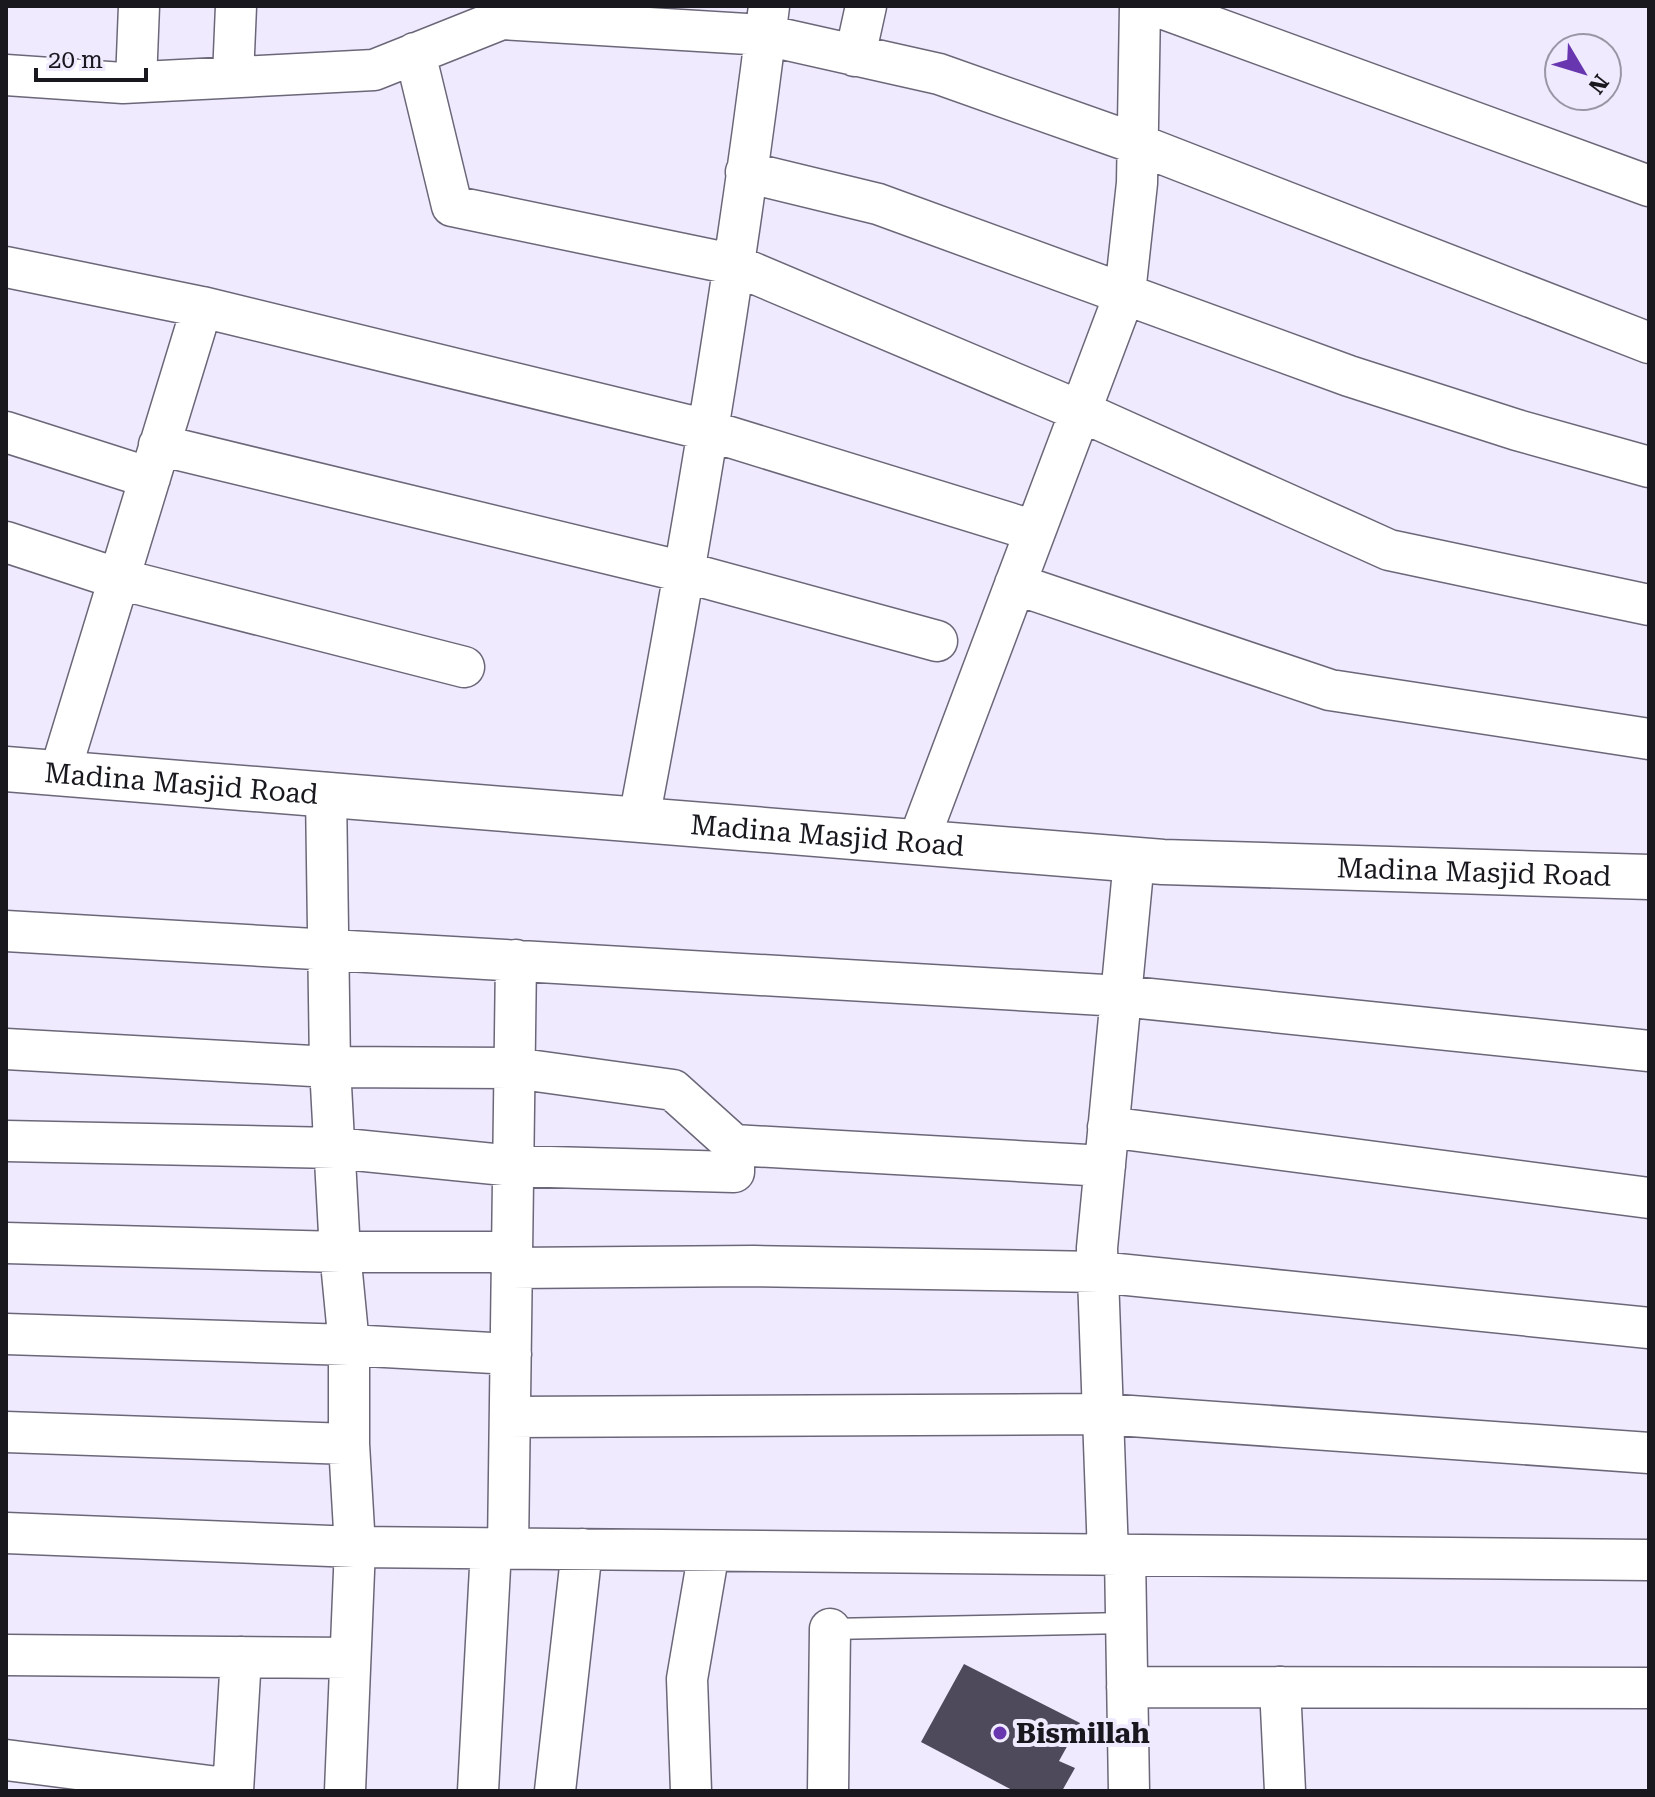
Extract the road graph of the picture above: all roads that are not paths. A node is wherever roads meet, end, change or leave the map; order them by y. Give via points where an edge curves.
1 (139, 6) edge
2 (236, 6) edge
3 (866, 6) edge
4 (1140, 6) edge
5 (1156, 6) edge
6 (509, 12) edge
7 (647, 17) edge
8 (767, 21) edge
9 (415, 53) junction
10 (855, 56) junction
11 (6, 75) edge
12 (233, 77) junction
13 (136, 82) junction
14 (1137, 144) junction
15 (746, 172) junction
16 (1649, 186) edge
17 (732, 264) junction
18 (6, 267) edge
19 (1125, 293) junction
20 (202, 307) junction
21 (1649, 343) edge
22 (1080, 411) junction
23 (707, 430) junction
24 (6, 432) edge
25 (155, 462) junction
26 (1649, 467) edge
27 (1035, 531) junction
28 (6, 542) edge
29 (684, 572) junction
30 (119, 579) junction
31 (1015, 584) junction
32 (1649, 605) edge
33 (937, 641) dead end
34 (464, 667) dead end
35 (1649, 739) edge
36 (6, 769) edge
37 (60, 772) junction
38 (326, 793) junction
39 (639, 819) junction
40 (918, 842) junction
41 (1134, 860) junction
42 (1649, 877) edge
43 (6, 931) edge
44 (329, 952) junction
45 (516, 960) junction
46 (1121, 996) junction
47 (6, 1049) edge
48 (1649, 1051) edge
49 (330, 1067) junction
50 (514, 1068) junction
51 (1108, 1127) junction
52 (6, 1141) edge
53 (734, 1145) junction
54 (335, 1148) junction
55 (513, 1166) junction
56 (1105, 1166) junction
57 (1649, 1198) edge
58 (6, 1243) edge
59 (340, 1252) junction
60 (511, 1260) junction
61 (1098, 1272) junction
62 (1649, 1328) edge
63 (6, 1334) edge
64 (349, 1345) junction
65 (511, 1354) junction
66 (1103, 1414) junction
67 (510, 1417) junction
68 (6, 1432) edge
69 (349, 1444) junction
70 (1649, 1453) edge
71 (6, 1533) edge
72 (355, 1547) junction
73 (499, 1549) junction
74 (582, 1549) junction
75 (709, 1551) junction
76 (1116, 1555) junction
77 (1649, 1560) edge
78 (1126, 1623) junction
79 (830, 1629) joint
80 (6, 1655) edge
81 (241, 1657) junction
82 (350, 1658) junction
83 (1127, 1687) junction
84 (1280, 1687) junction
85 (1649, 1688) edge
86 (6, 1760) edge
87 (233, 1790) edge
88 (345, 1791) edge
89 (478, 1791) edge
90 (555, 1791) edge
91 (691, 1791) edge
92 (828, 1791) edge
93 (1129, 1791) edge
94 (1285, 1791) edge

1 - 13 street
2 - 12 street
3 - 10 street
4 - 14 street
5 - 16 street
6 - 7 street
6 - 9 street
7 - 8 street
8 - 10 street
8 - 15 street
9 - 12 street via 374,70
9 - 17 street via 452,206
10 - 14 street via 939,74
11 - 13 street
12 - 13 street
14 - 19 street
14 - 21 street
15 - 17 street
15 - 19 street via 878,204
17 - 22 street
17 - 23 street
18 - 20 street
19 - 22 street
19 - 26 street via 1349,376
20 - 23 street
20 - 25 street
22 - 27 street
22 - 32 street via 1389,550
23 - 27 street
23 - 29 street
24 - 25 street
25 - 29 street
25 - 30 street
27 - 31 street
28 - 30 street
29 - 33 street
29 - 39 street
30 - 34 street
30 - 37 street
31 - 35 street via 1330,690
31 - 40 street
36 - 37 street, Madina Masjid Road
37 - 38 street, Madina Masjid Road
38 - 39 street, Madina Masjid Road
38 - 44 street
39 - 40 street, Madina Masjid Road
40 - 41 street, Madina Masjid Road
41 - 42 street, Madina Masjid Road
41 - 46 street
43 - 44 street
44 - 45 street
44 - 49 street
45 - 46 street
45 - 50 street
46 - 48 street
46 - 51 street
47 - 49 street
49 - 50 street
49 - 54 street
50 - 53 street via 673,1090
50 - 55 street
51 - 56 street
51 - 57 street
52 - 54 street
53 - 55 street via 734,1172
53 - 56 street
54 - 55 street
54 - 59 street
55 - 60 street
56 - 61 street
58 - 59 street
59 - 60 street
59 - 64 street
60 - 61 street
60 - 65 street
61 - 62 street
61 - 66 street
63 - 64 street
64 - 65 street
64 - 69 street
65 - 67 street
66 - 67 street
66 - 70 street
66 - 76 street
67 - 73 street
68 - 69 street
69 - 72 street
71 - 72 street
72 - 73 street
72 - 82 street
73 - 74 street
73 - 89 street
74 - 75 street
74 - 90 street
75 - 76 street
75 - 91 street via 687,1679
76 - 77 street
76 - 78 street
78 - 79 lane
78 - 83 street
79 - 92 street
80 - 81 street
81 - 82 street
81 - 87 street
82 - 88 street
83 - 84 street
83 - 93 street
84 - 85 street
84 - 94 street
86 - 87 street

